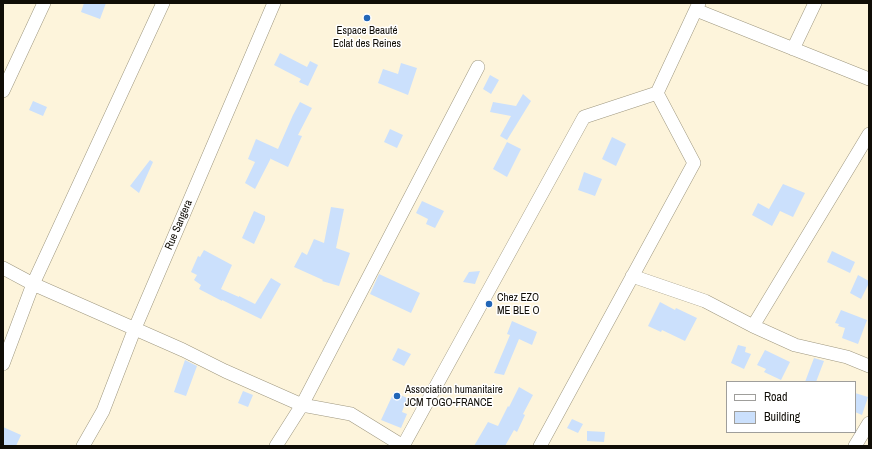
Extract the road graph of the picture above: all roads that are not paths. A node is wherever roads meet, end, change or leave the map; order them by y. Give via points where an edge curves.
1 (44, 3) edge
2 (162, 3) edge
3 (274, 3) edge
4 (815, 3) edge
5 (697, 6) edge
6 (793, 49) junction
7 (478, 67) dead end
8 (869, 79) edge
9 (3, 91) edge
10 (657, 93) junction
11 (869, 134) edge
12 (3, 268) edge
13 (632, 276) junction
14 (33, 284) junction
15 (753, 326) junction
16 (135, 328) junction
17 (3, 364) edge
18 (869, 366) edge
19 (302, 405) junction
20 (869, 424) edge
21 (83, 446) edge
22 (276, 446) edge
23 (403, 446) edge
24 (540, 446) edge
25 (855, 446) edge

1 - 9 street
2 - 14 street
3 - 16 street, Rue Sangera
4 - 6 street
5 - 6 street
5 - 10 street
6 - 8 street
7 - 19 street
10 - 13 street via 694,163
10 - 23 street via 584,117
11 - 15 street
12 - 14 street
13 - 15 street via 705,301
13 - 24 street
14 - 16 street
14 - 17 street
15 - 18 street via 795,345 847,357
16 - 19 street
16 - 21 street, Rue Sangera via 103,412
19 - 22 street
19 - 23 street via 351,414
20 - 25 street

